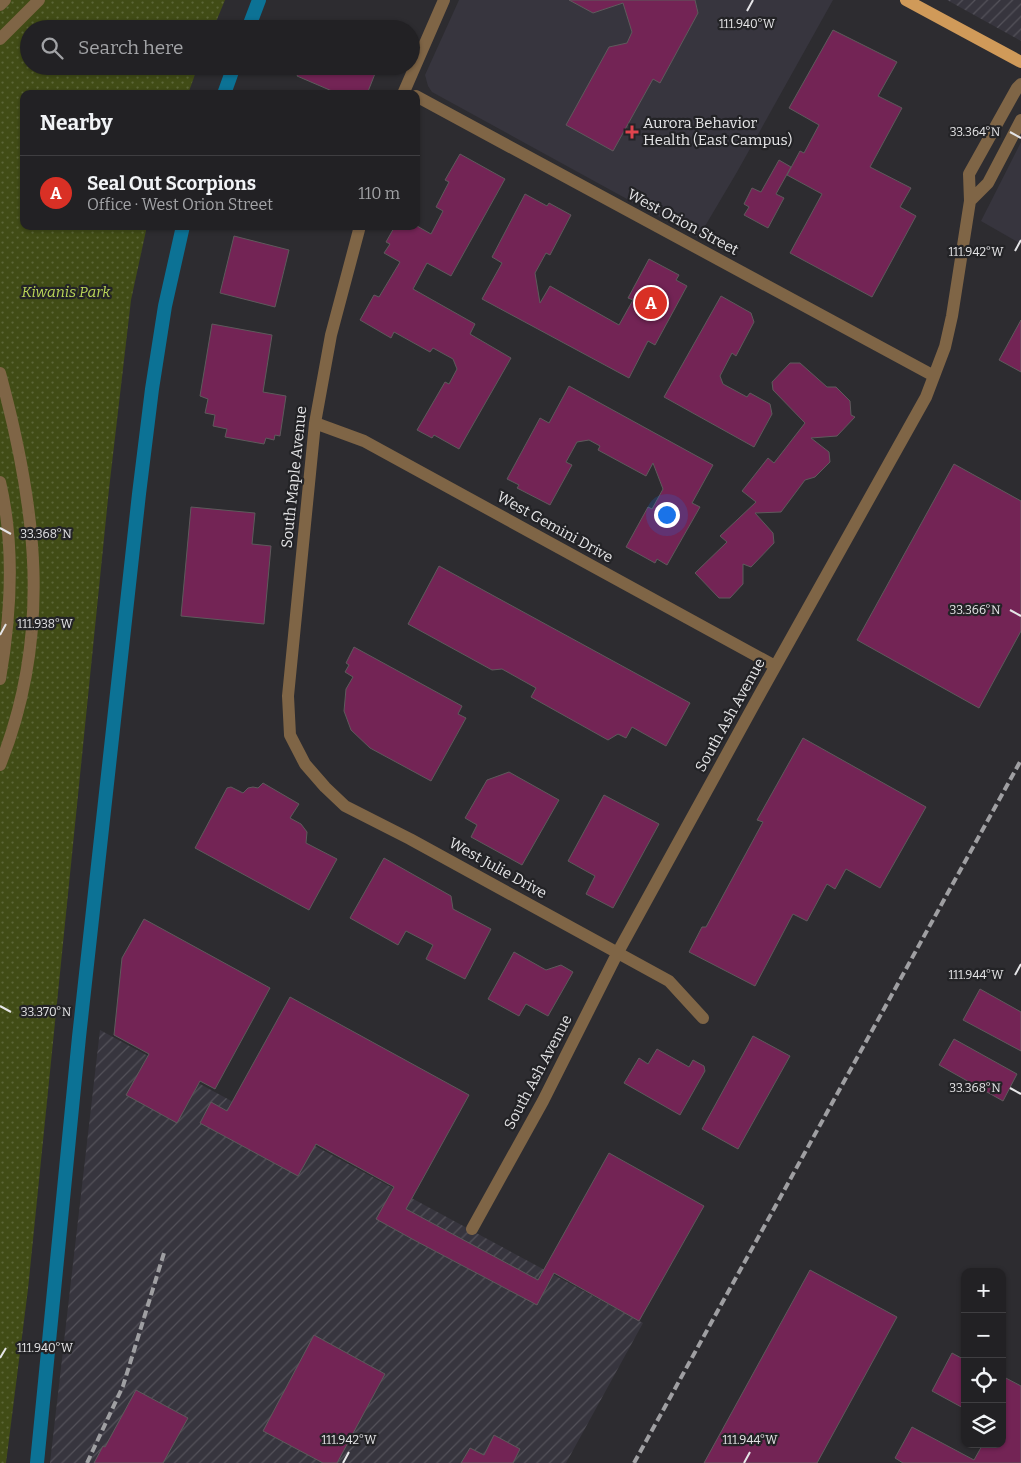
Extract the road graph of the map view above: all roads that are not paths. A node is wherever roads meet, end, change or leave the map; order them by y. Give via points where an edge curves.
1 (5, 0) edge
2 (39, 0) edge
3 (444, 0) edge
4 (906, 0) edge
5 (0, 5) edge
6 (1, 35) edge
7 (1021, 62) edge
8 (420, 64) edge
9 (416, 75) edge
10 (1021, 84) edge
11 (410, 90) edge
12 (420, 99) edge
13 (1021, 120) edge
14 (970, 201) junction
15 (359, 230) edge
16 (0, 373) edge
17 (934, 376) junction
18 (315, 423) junction
19 (0, 482) edge
20 (776, 666) junction
21 (0, 679) edge
22 (290, 735) joint
23 (0, 764) edge
24 (618, 952) junction
25 (703, 1018) dead end
26 (472, 1229) dead end

1 - 5 street
2 - 6 street
3 - 8 street
4 - 7 main road
9 - 11 street
10 - 14 street, South Ash Avenue via 969,174
12 - 17 street, West Orion Street
13 - 14 street via 988,184
14 - 17 street, South Ash Avenue via 952,316
15 - 18 street, South Maple Avenue via 331,335
16 - 23 street via 27,489 35,594 25,677
17 - 20 street, South Ash Avenue via 926,397
18 - 20 street, West Gemini Drive via 364,441
18 - 22 street, South Maple Avenue via 288,696
19 - 21 street via 8,526 9,567 7,624
20 - 24 street, South Ash Avenue
22 - 24 street, West Julie Drive via 305,764 345,806
24 - 25 street, West Julie Drive via 669,981
24 - 26 street, South Ash Avenue via 543,1101

